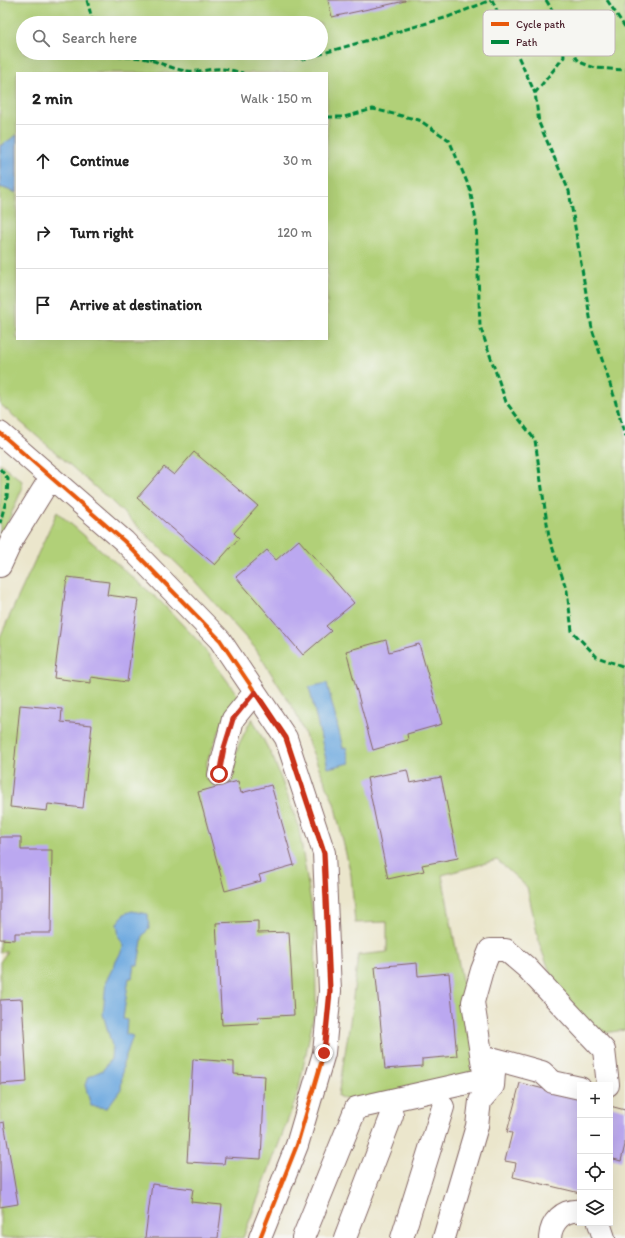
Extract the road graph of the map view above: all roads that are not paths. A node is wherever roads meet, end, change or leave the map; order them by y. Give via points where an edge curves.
1 (0, 433) edge
2 (51, 477) junction
3 (0, 566) edge
4 (255, 692) junction
5 (219, 774) dead end
6 (608, 1082) edge
7 (577, 1087) edge
8 (443, 1107) dead end
9 (392, 1115) dead end
10 (577, 1212) edge
11 (600, 1226) edge
12 (260, 1238) edge
13 (303, 1238) edge
14 (345, 1238) edge
15 (402, 1238) edge
16 (444, 1238) edge
17 (550, 1238) edge
18 (604, 1238) edge

1 - 2 street
2 - 3 street via 12,540
2 - 4 street via 124,541 220,640
4 - 5 street via 233,719
4 - 12 street via 286,738 324,853 330,991 324,1053 297,1145
6 - 13 street via 604,1050 526,967 506,950 490,950 473,1002 485,1079 356,1108
7 - 16 street via 553,1082 542,1072 496,1059 493,1086 480,1101 477,1126
8 - 15 street
9 - 14 street
10 - 17 street via 560,1217 554,1223
11 - 18 street

